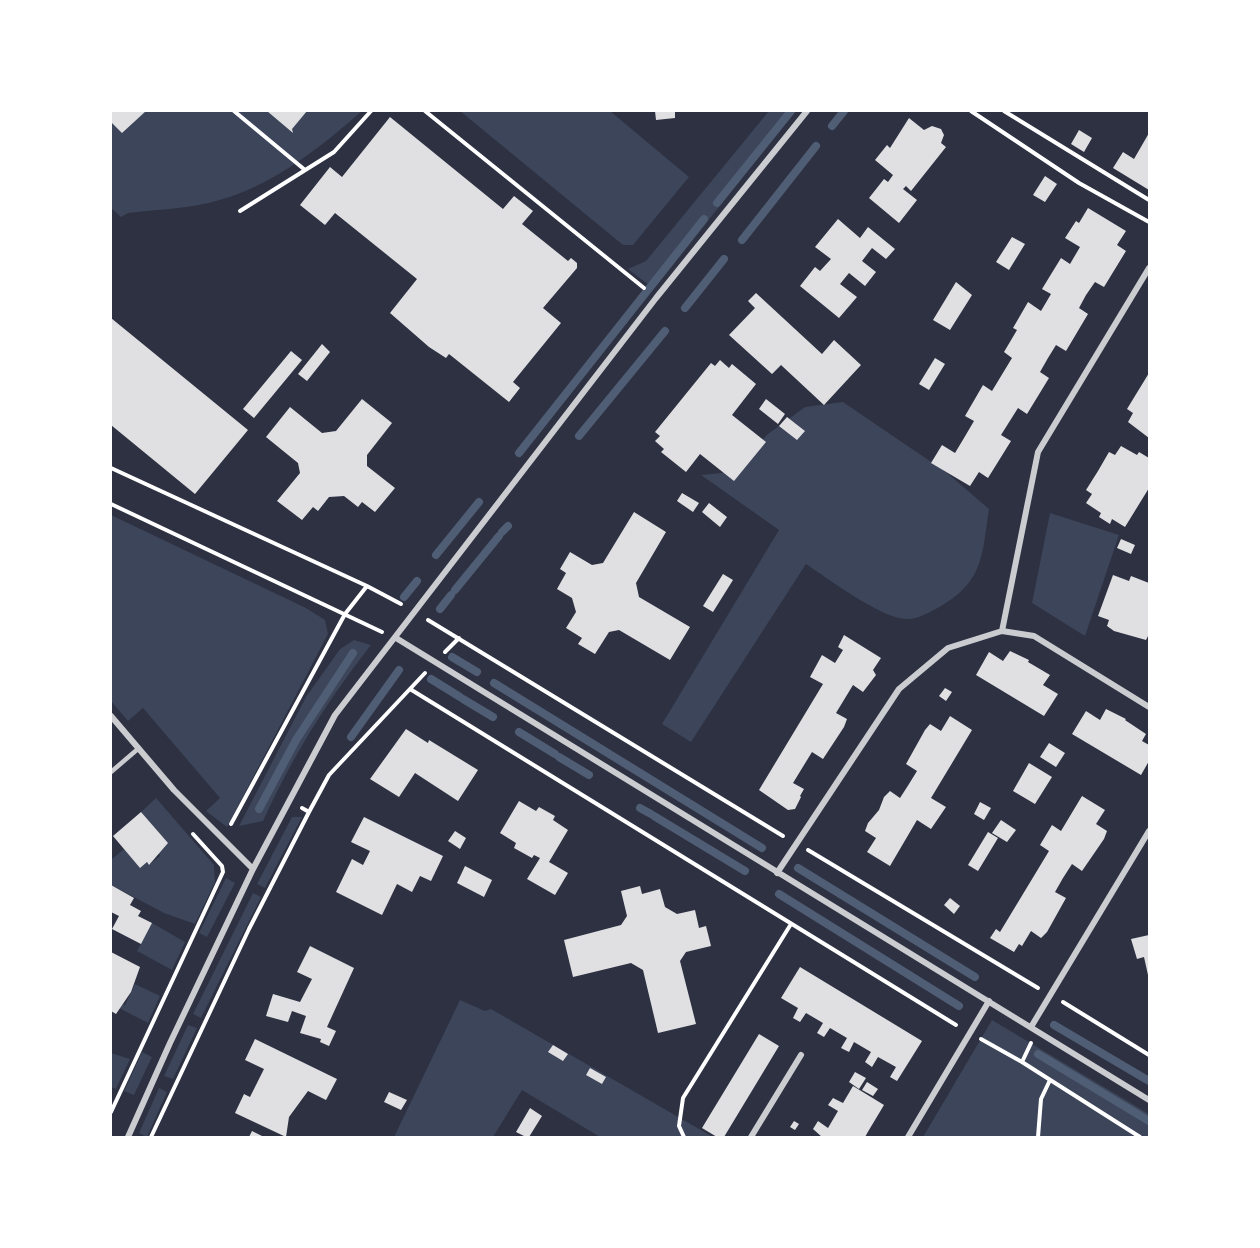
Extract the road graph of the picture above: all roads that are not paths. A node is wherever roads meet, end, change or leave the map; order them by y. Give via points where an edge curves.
1 (807, 111) edge
2 (1149, 268) edge
3 (1002, 631) junction
4 (396, 638) junction
5 (1149, 707) edge
6 (111, 716) edge
7 (139, 748) junction
8 (111, 772) edge
9 (1149, 831) edge
10 (253, 869) junction
11 (777, 873) junction
12 (989, 1001) junction
13 (1031, 1027) junction
14 (801, 1055) dead end
15 (1149, 1100) edge
16 (128, 1137) edge
17 (751, 1137) edge
18 (908, 1137) edge

1 - 4 street via 656,298
2 - 3 street via 1038,452
3 - 5 street via 1034,636
3 - 11 street via 948,648 899,689
4 - 10 street via 335,715
4 - 11 street
6 - 7 street
7 - 8 lane
7 - 10 street via 222,841
9 - 13 street
10 - 16 street
11 - 12 street
12 - 13 street
12 - 18 street
13 - 15 street
14 - 17 street

